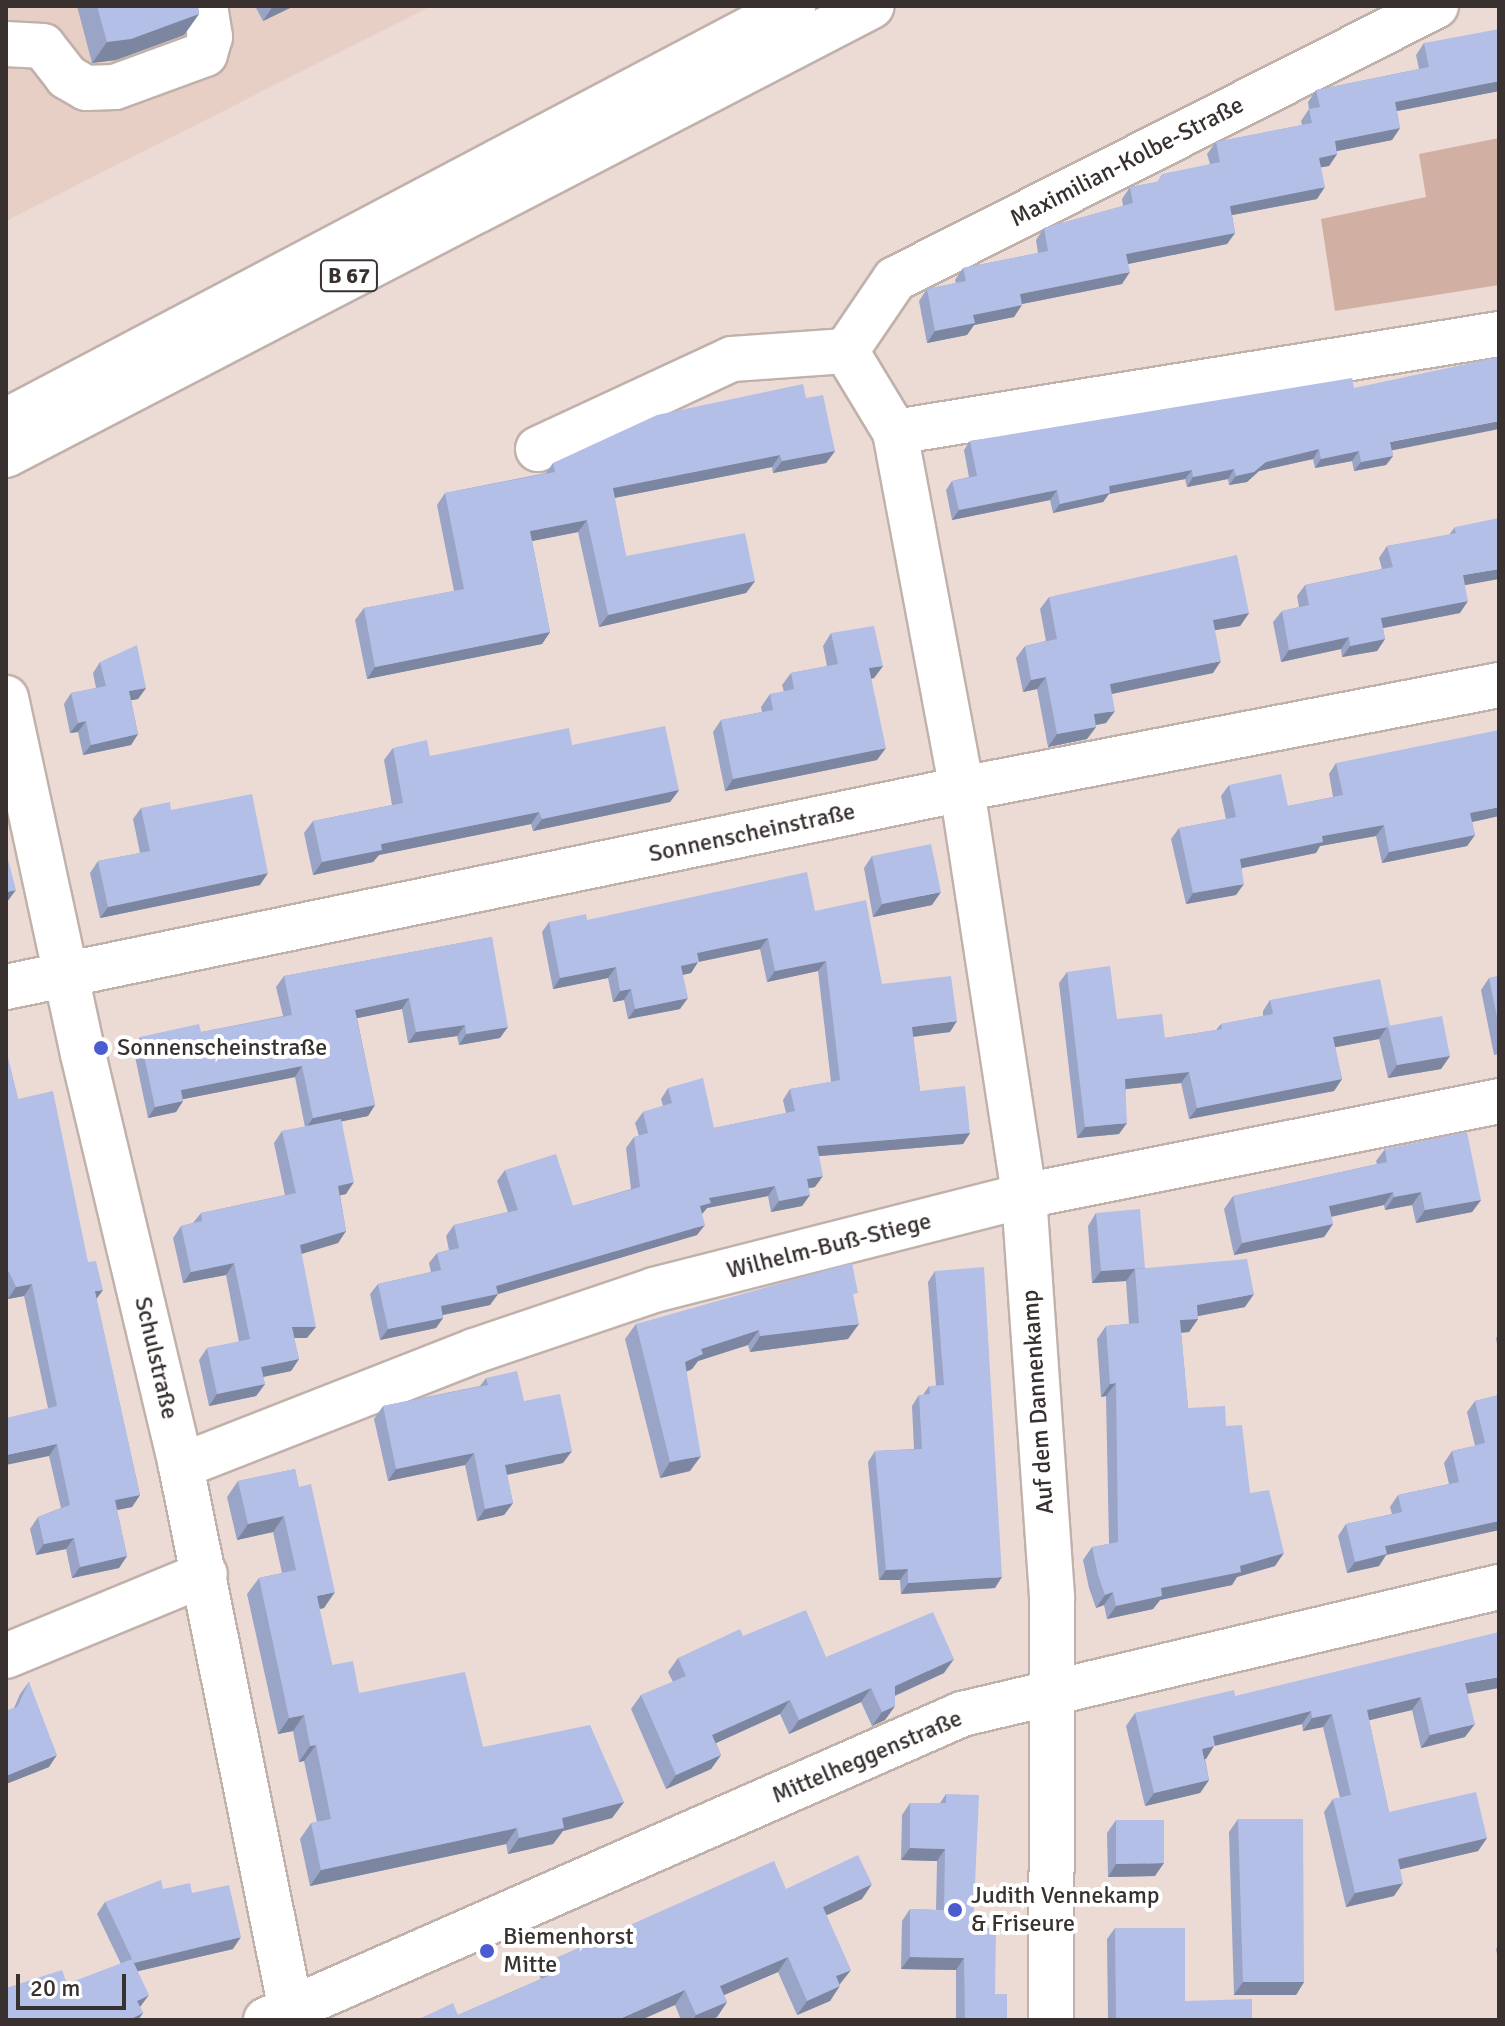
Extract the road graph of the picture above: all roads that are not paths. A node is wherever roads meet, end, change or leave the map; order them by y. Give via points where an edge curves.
1 (205, 6) edge
2 (793, 6) edge
3 (872, 6) edge
4 (1436, 6) edge
5 (6, 44) edge
6 (1499, 334) edge
7 (846, 351) junction
8 (27, 421) edge
9 (895, 432) junction
10 (538, 449) dead end
11 (6, 455) edge
12 (1499, 685) edge
13 (6, 698) edge
14 (962, 789) junction
15 (66, 975) junction
16 (6, 987) edge
17 (1499, 1101) edge
18 (1024, 1196) junction
19 (181, 1466) junction
20 (205, 1574) junction
21 (1499, 1587) edge
22 (6, 1656) edge
23 (1051, 1691) junction
24 (283, 2016) edge
25 (1051, 2020) edge

1 - 5 main road via 210,37 205,54 115,87 86,88 67,77 43,46
2 - 8 main road, B 67
3 - 8 main road, B 67
4 - 7 main road, Maximilian-Kolbe-Straße via 895,279
6 - 9 main road
7 - 9 main road
7 - 10 main road via 732,359
8 - 11 main road, B 67
9 - 14 main road
12 - 14 main road, Sonnenscheinstraße
13 - 15 main road, Schulstraße
14 - 15 main road, Sonnenscheinstraße
14 - 18 main road, Auf dem Dannenkamp
15 - 16 main road, Sonnenscheinstraße
15 - 19 main road, Schulstraße
17 - 18 main road, Wilhelm-Buß-Stiege
18 - 19 main road, Wilhelm-Buß-Stiege via 654,1290 474,1351
18 - 23 main road, Auf dem Dannenkamp via 1052,1597
19 - 20 main road, Schulstraße
20 - 22 main road
20 - 24 main road, Schulstraße
21 - 23 main road, Mittelheggenstraße
23 - 24 main road, Mittelheggenstraße via 962,1714
23 - 25 main road, Auf dem Dannenkamp

